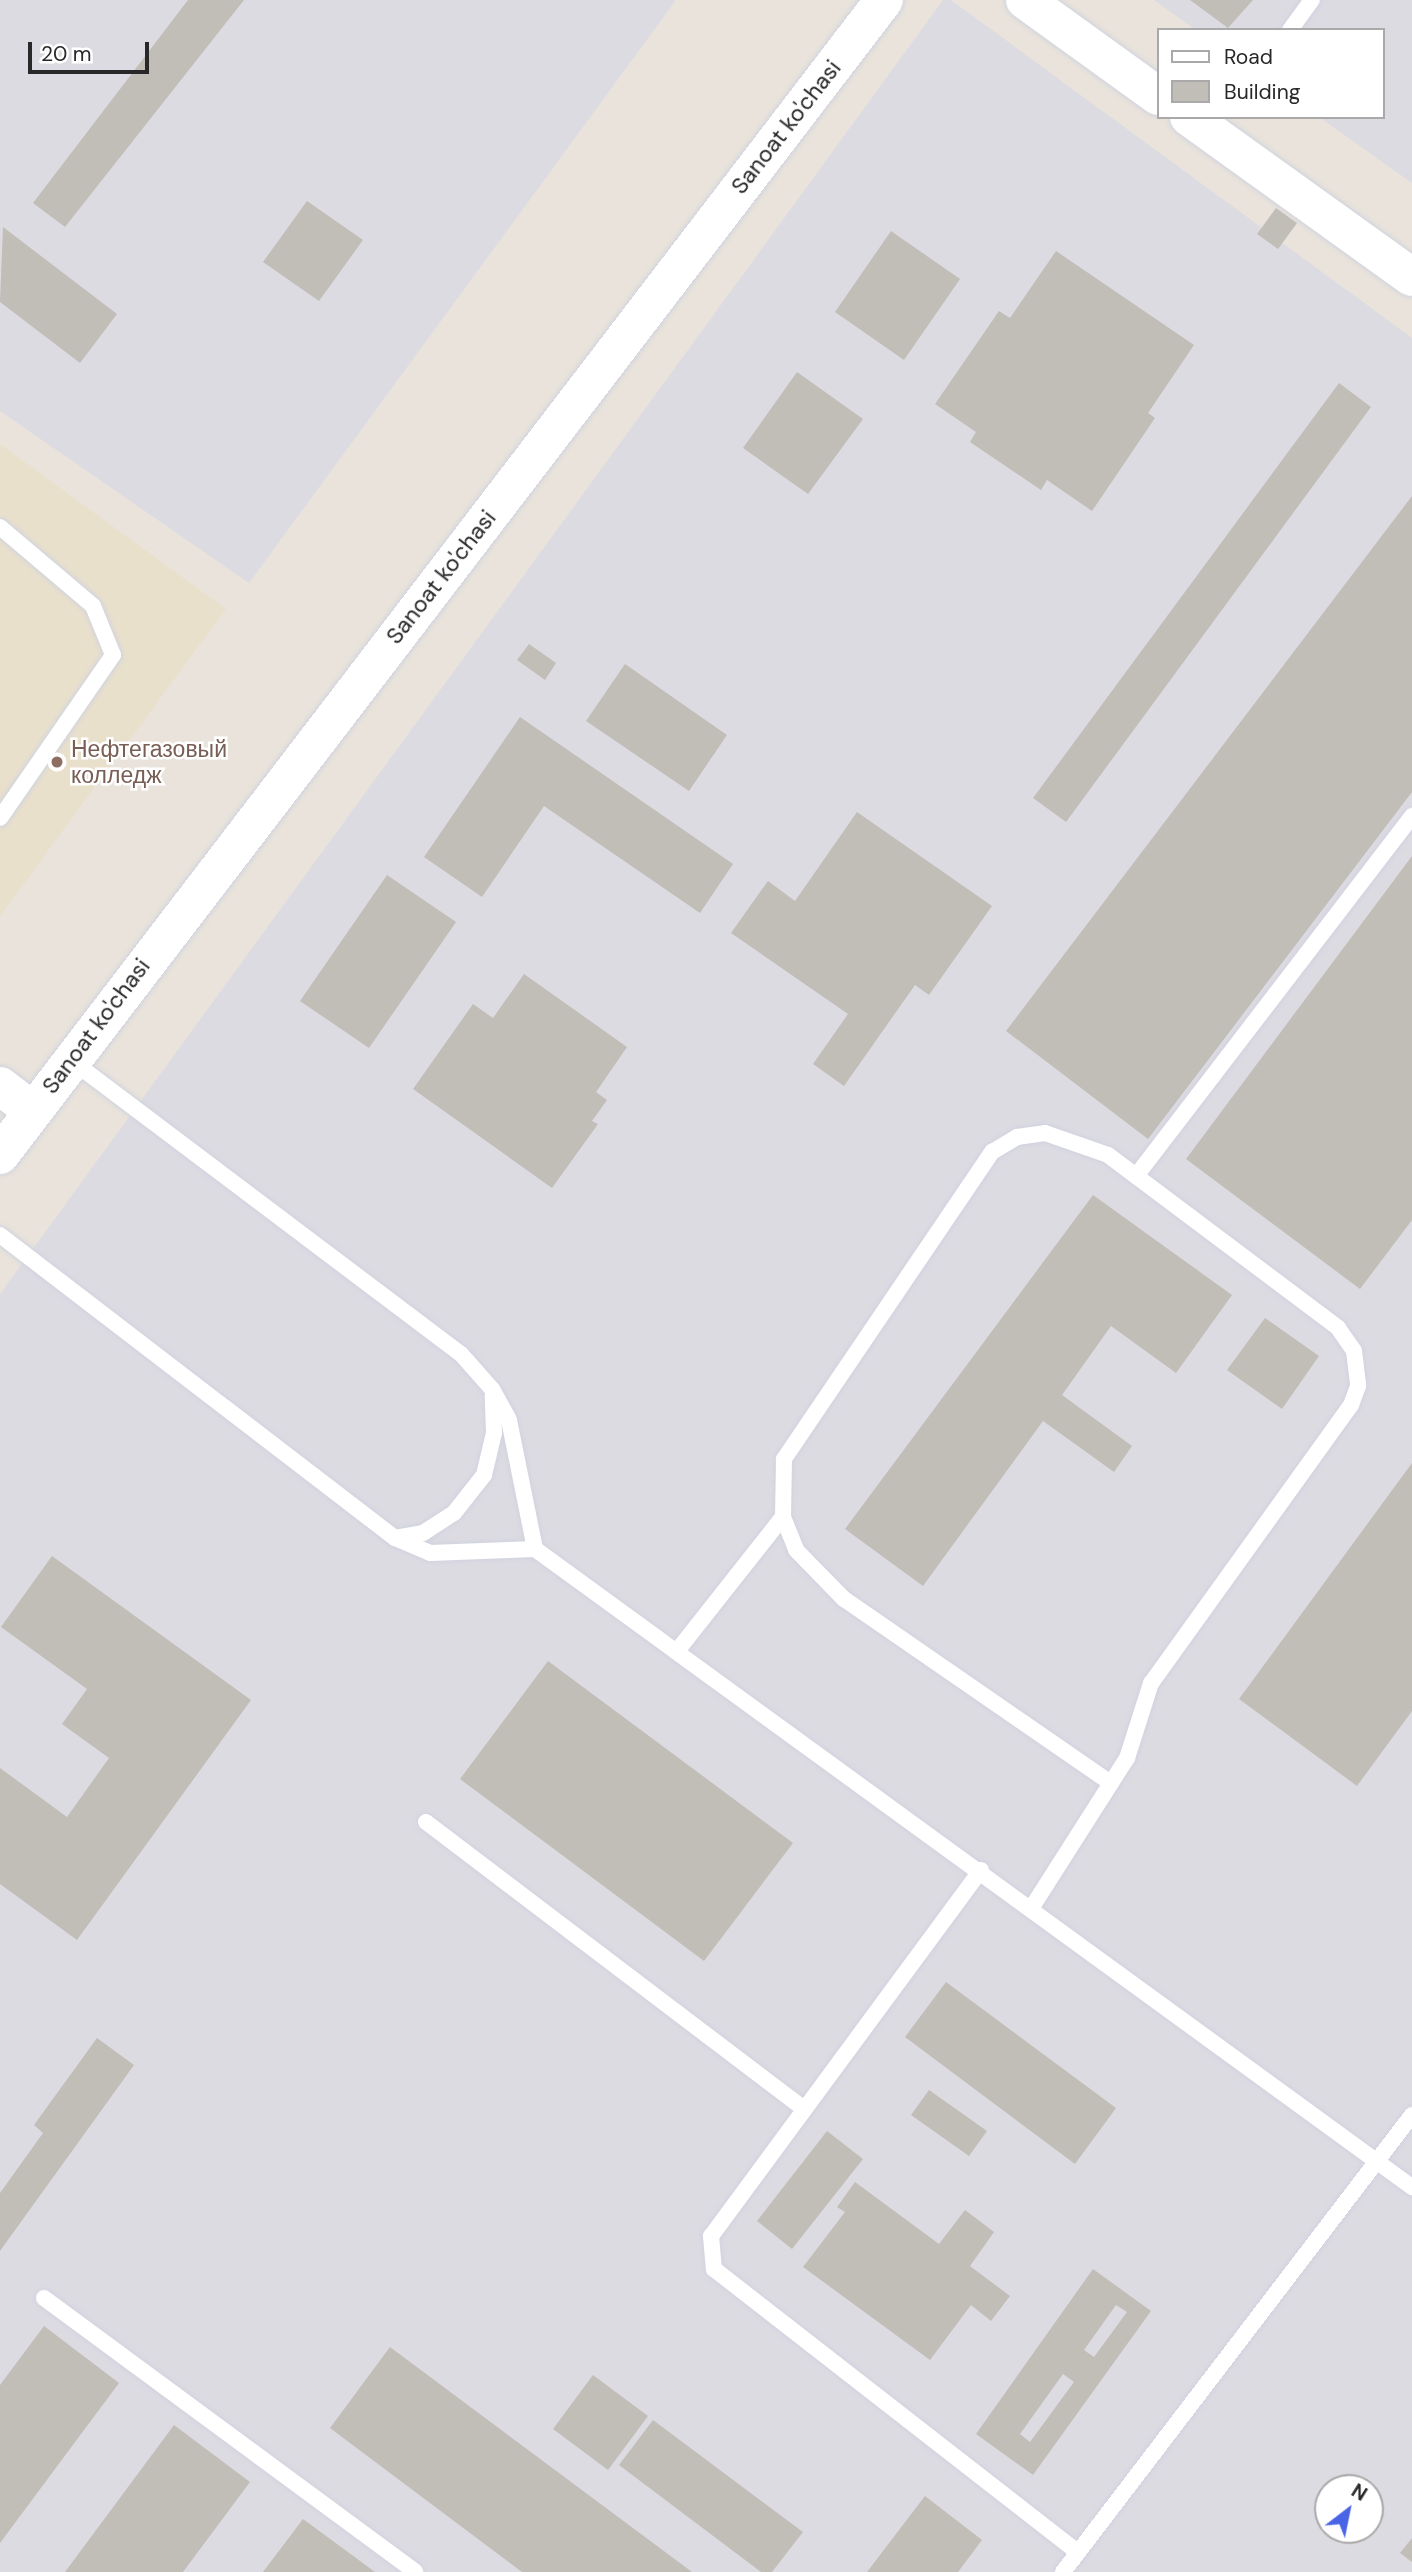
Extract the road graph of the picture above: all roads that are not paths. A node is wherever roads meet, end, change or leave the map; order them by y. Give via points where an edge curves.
1 (884, 0) edge
2 (1025, 0) edge
3 (1312, 0) edge
4 (1291, 28) edge
5 (1156, 95) edge
6 (1208, 123) edge
7 (1412, 277) edge
8 (0, 527) edge
9 (1412, 816) edge
10 (0, 818) edge
11 (70, 1059) junction
12 (0, 1086) edge
13 (32, 1110) junction
14 (0, 1154) edge
15 (1136, 1176) junction
16 (0, 1236) edge
17 (492, 1389) junction
18 (783, 1517) junction
19 (395, 1538) junction
20 (536, 1549) junction
21 (677, 1651) junction
22 (1111, 1783) junction
23 (426, 1822) dead end
24 (982, 1870) junction
25 (1032, 1907) junction
26 (804, 2109) junction
27 (1412, 2115) edge
28 (1376, 2164) junction
29 (1412, 2187) edge
30 (44, 2298) dead end
31 (1078, 2552) junction
32 (415, 2572) edge
33 (1063, 2572) edge

1 - 11 street, Sanoat ko'chasi
2 - 5 street
3 - 4 lane
6 - 7 street
8 - 10 lane via 93,606 113,655
9 - 15 lane
11 - 13 street, Sanoat ko'chasi
11 - 17 lane via 461,1354
12 - 13 street
13 - 14 street, Sanoat ko'chasi
15 - 18 lane via 1108,1155 1045,1133 1017,1138 992,1153 784,1459
15 - 22 lane via 1339,1328 1354,1351 1358,1385 1351,1405 1151,1683 1127,1758
16 - 19 lane
17 - 19 lane via 494,1433 484,1475 454,1513 423,1533
17 - 20 lane via 509,1420
18 - 21 lane
18 - 22 lane via 796,1550 844,1599
19 - 20 lane via 430,1553
20 - 21 lane
21 - 24 lane
22 - 25 lane
23 - 26 lane
24 - 25 lane
24 - 26 lane
25 - 28 lane
26 - 31 lane via 711,2236 714,2269
27 - 28 lane
28 - 29 lane
28 - 31 lane
30 - 32 lane
31 - 33 lane

